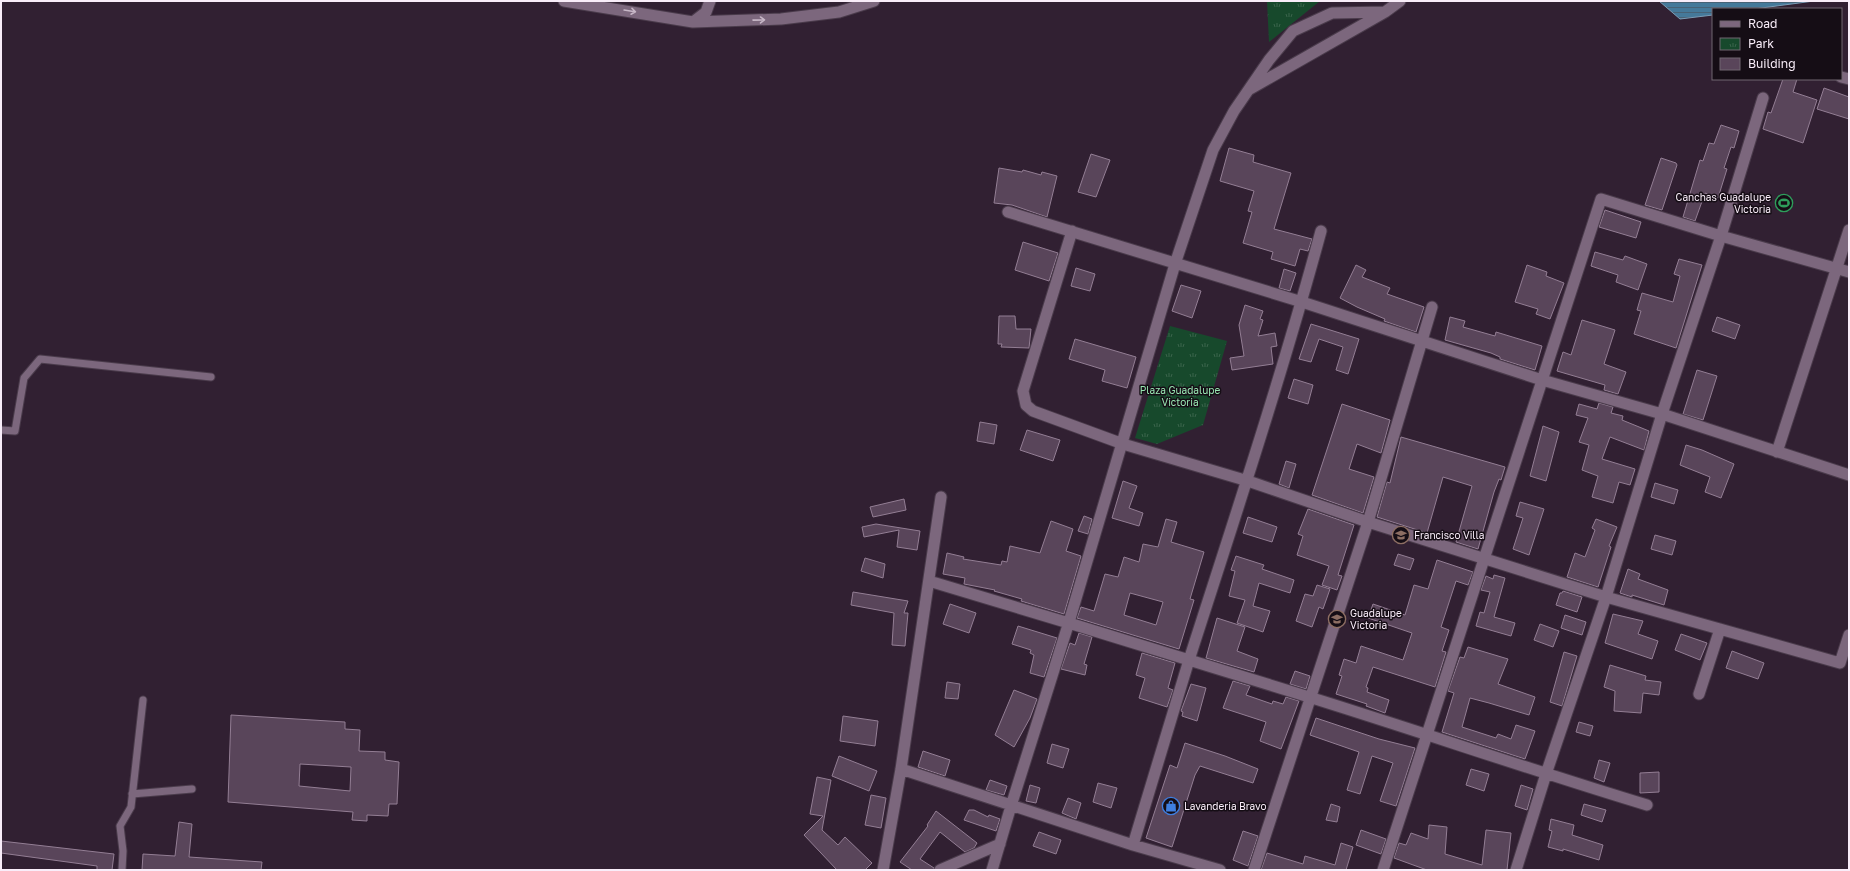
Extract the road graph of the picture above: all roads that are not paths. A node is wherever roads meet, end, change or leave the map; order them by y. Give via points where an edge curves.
1 (564, 1) edge
2 (710, 1) edge
3 (874, 1) edge
4 (1400, 1) edge
5 (606, 4) edge
6 (1385, 12) junction
7 (694, 22) junction
8 (1247, 91) junction
9 (1763, 98) dead end
10 (1008, 212) dead end
11 (1849, 230) edge
12 (1072, 231) junction
13 (1321, 231) dead end
14 (1721, 236) junction
15 (1175, 264) junction
16 (1837, 268) junction
17 (1849, 272) edge
18 (1302, 302) junction
19 (1432, 306) dead end
20 (1423, 340) junction
21 (211, 377) dead end
22 (1542, 380) junction
23 (1662, 414) junction
24 (1, 430) edge
25 (1123, 444) junction
26 (1777, 452) junction
27 (1849, 475) edge
28 (1248, 481) junction
29 (941, 497) dead end
30 (1368, 522) junction
31 (1485, 558) junction
32 (929, 581) junction
33 (1606, 597) junction
34 (1069, 622) junction
35 (1720, 629) junction
36 (1849, 635) edge
37 (1189, 661) junction
38 (1699, 694) dead end
39 (1309, 697) junction
40 (143, 700) dead end
41 (1428, 736) junction
42 (901, 768) junction
43 (1546, 774) junction
44 (192, 789) dead end
45 (132, 794) junction
46 (1647, 805) dead end
47 (1011, 806) junction
48 (1000, 844) junction
49 (1133, 845) junction
50 (122, 870) edge
51 (883, 870) edge
52 (940, 870) edge
53 (992, 870) edge
54 (1220, 870) edge
55 (1254, 870) edge
56 (1383, 870) edge
57 (1516, 870) edge

1 - 5 street
2 - 7 street via 706,12
7 -> 3 street via 781,19 839,12
4 - 6 street
5 -> 7 street
6 - 8 street
6 - 8 street via 1332,12 1293,31
8 - 15 street via 1213,150
9 - 14 street
10 - 12 street
11 - 16 street
12 - 15 street
12 - 25 street via 1023,391 1026,405 1033,411
13 - 18 street
14 - 16 street
14 - 22 street via 1601,199
14 - 23 street
15 - 18 street
15 - 25 street
16 - 17 street
16 - 26 street
18 - 20 street
18 - 28 street
19 - 20 street
20 - 22 street
20 - 30 street
21 - 24 lane via 40,360 24,378 16,431
22 - 23 street
22 - 31 street
23 - 26 street
23 - 33 street
25 - 28 street
25 - 34 street
26 - 27 street
28 - 30 street
28 - 37 street
29 - 32 street
30 - 31 street
30 - 39 street
31 - 33 street
31 - 41 street
32 - 34 street
32 - 42 street
33 - 35 street
33 - 43 street
34 - 37 street
34 - 47 street
35 - 36 street via 1840,663
35 - 38 street
37 - 39 street
37 - 49 street
39 - 41 street
39 - 55 street
40 - 45 lane
41 - 43 street
41 - 56 street
42 - 47 street
42 - 51 street
43 - 46 street
43 - 57 street
44 - 45 lane
45 - 50 lane via 131,807 120,826
47 - 48 street
47 - 49 street
48 - 52 street
48 - 53 street
49 - 54 street

